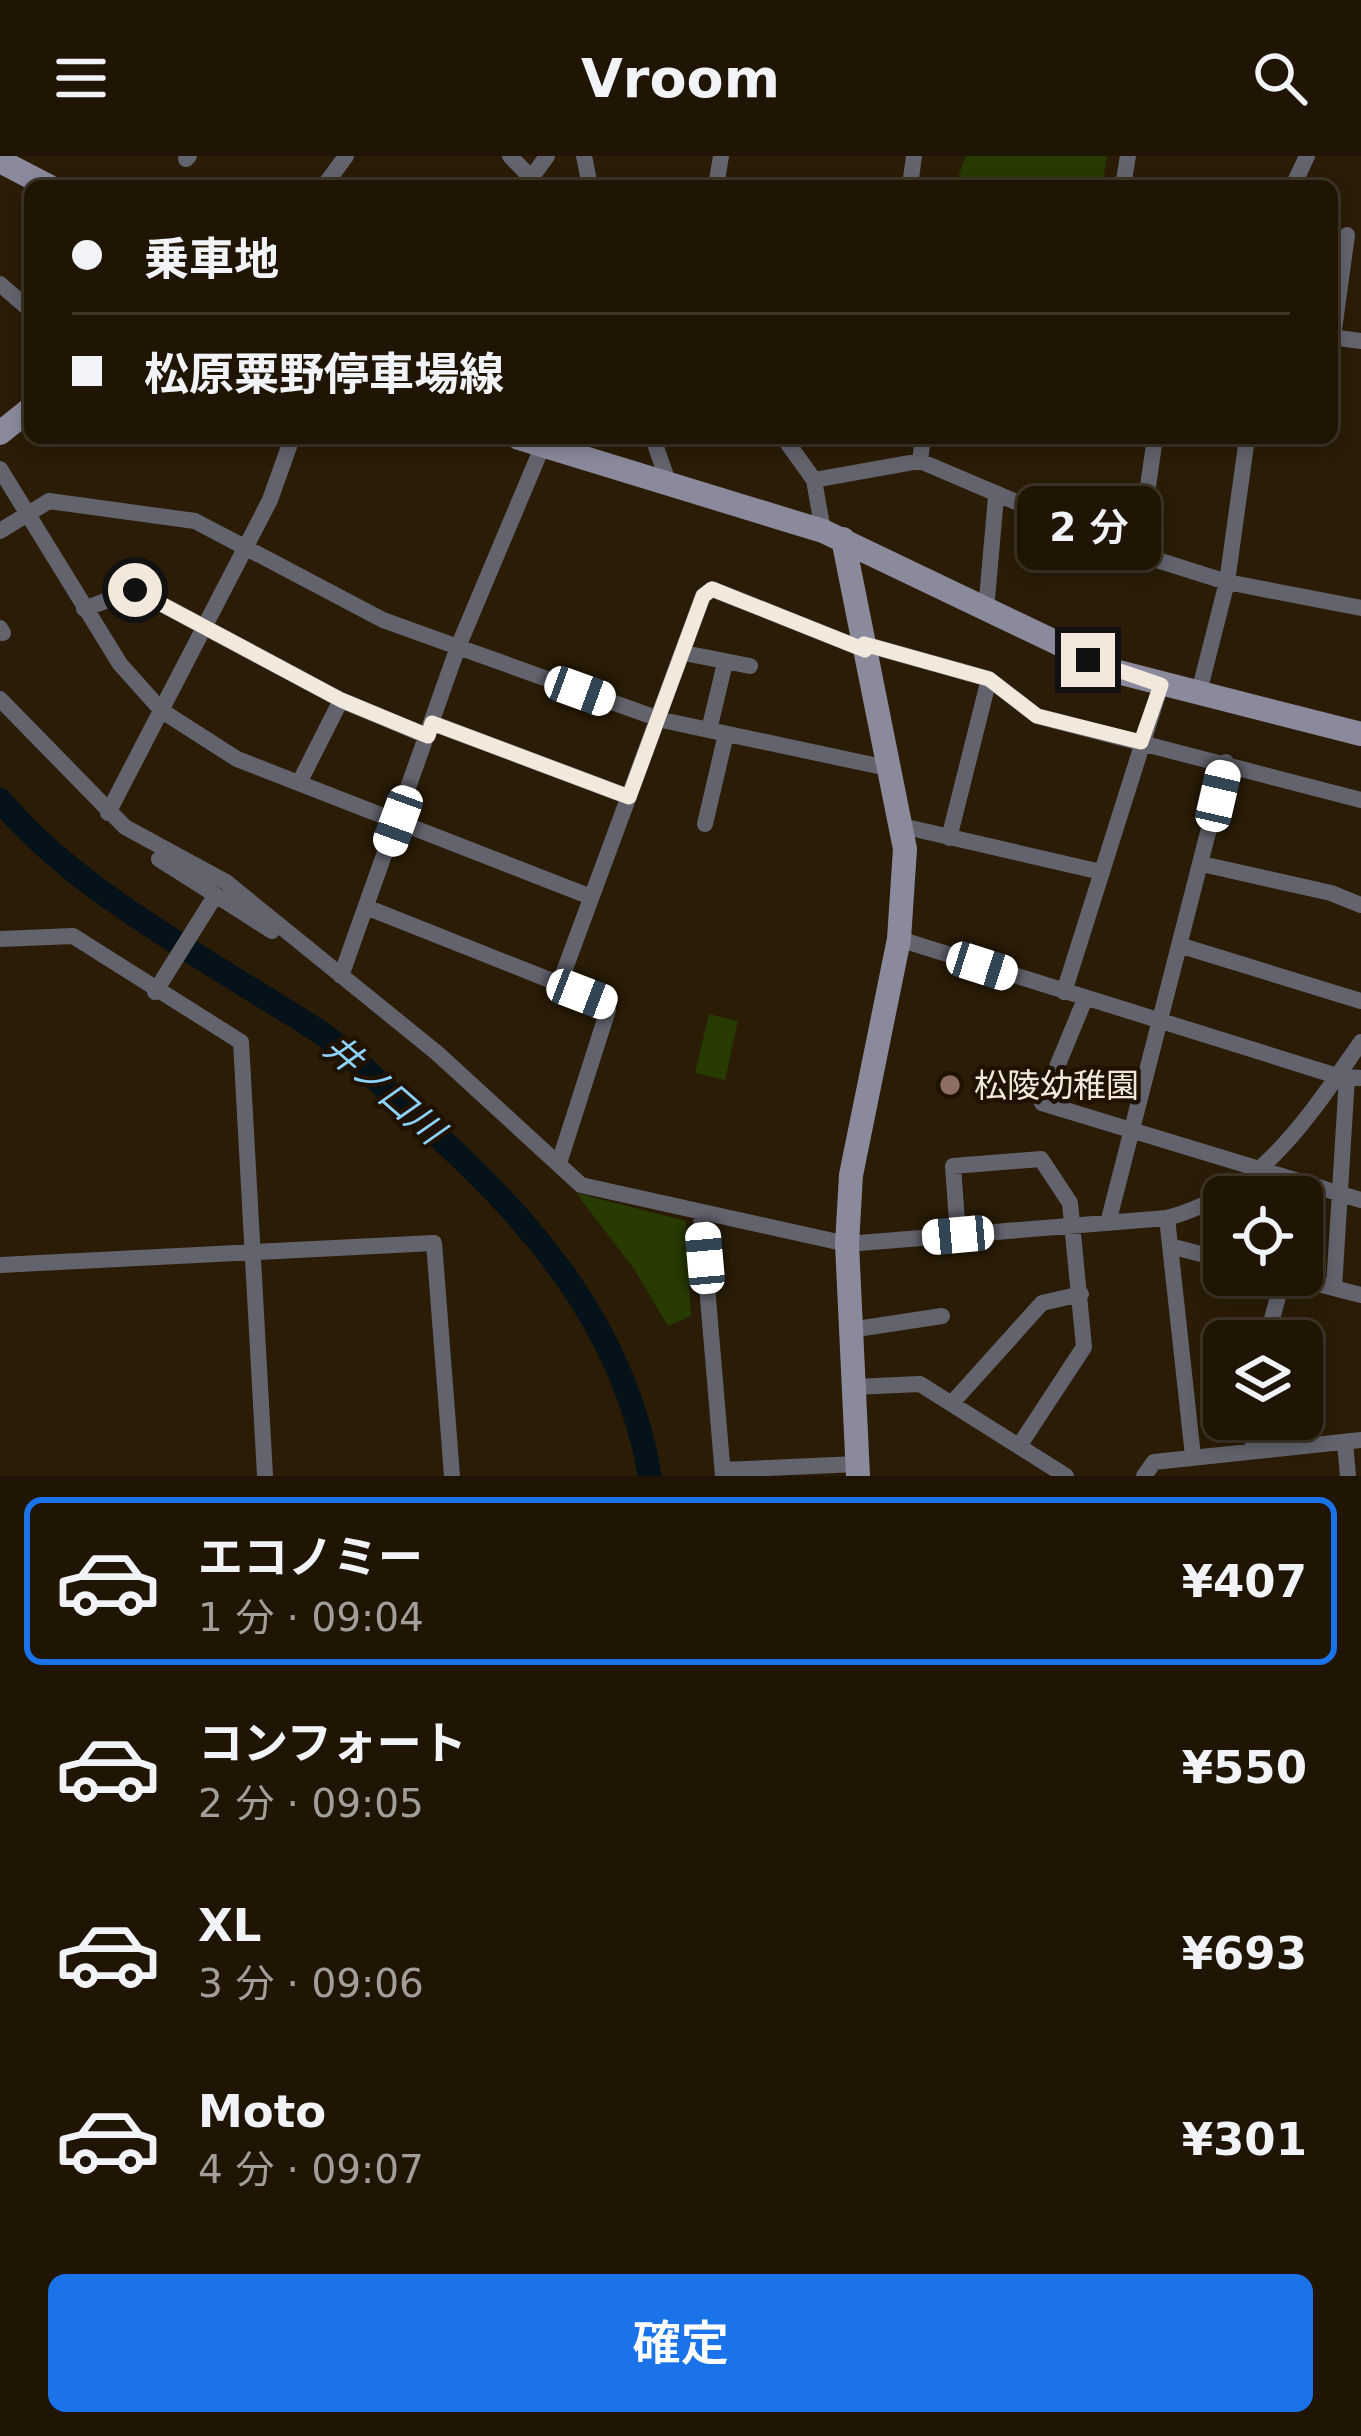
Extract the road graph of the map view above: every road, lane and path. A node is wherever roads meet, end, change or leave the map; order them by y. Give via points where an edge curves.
1 (510, 156) edge
2 (0, 161) edge
3 (36, 180) edge
4 (529, 180) edge
5 (1347, 235) edge
6 (0, 284) edge
7 (1338, 296) edge
8 (24, 305) edge
9 (24, 414) edge
10 (0, 433) edge
11 (290, 444) edge
12 (549, 444) edge
13 (552, 444) edge
14 (655, 444) edge
15 (788, 444) edge
16 (922, 444) edge
17 (1154, 444) edge
18 (1246, 444) edge
19 (920, 461) junction
20 (0, 469) edge
21 (814, 480) junction
22 (668, 482) junction
23 (996, 497) junction
24 (25, 514) junction
25 (0, 531) edge
26 (833, 535) junction
27 (244, 548) junction
28 (1138, 554) junction
29 (1227, 582) junction
30 (1361, 608) edge
31 (83, 609) junction
32 (986, 610) junction
33 (201, 626) junction
34 (458, 647) junction
35 (865, 647) junction
36 (684, 653) junction
37 (725, 663) junction
38 (750, 666) dead end
39 (989, 679) junction
40 (1161, 685) junction
41 (1198, 696) junction
42 (0, 699) edge
43 (341, 700) junction
44 (162, 711) junction
45 (662, 720) junction
46 (430, 729) junction
47 (717, 732) junction
48 (1361, 734) edge
49 (1141, 742) junction
50 (1226, 762) junction
51 (892, 769) junction
52 (298, 783) junction
53 (629, 797) junction
54 (1361, 800) edge
55 (108, 813) junction
56 (398, 821) junction
57 (705, 824) dead end
58 (902, 826) junction
59 (950, 838) junction
60 (154, 847) junction
61 (1202, 864) junction
62 (1101, 872) junction
63 (591, 897) junction
64 (213, 900) junction
65 (1361, 905) edge
66 (366, 908) junction
67 (275, 925) junction
68 (0, 939) edge
69 (899, 939) junction
70 (1182, 946) junction
71 (341, 976) junction
72 (560, 985) junction
73 (158, 986) junction
74 (1064, 992) junction
75 (1085, 999) junction
76 (1361, 1001) edge
77 (1163, 1024) junction
78 (1361, 1042) edge
79 (1348, 1077) edge
80 (1135, 1136) junction
81 (560, 1160) junction
82 (1262, 1171) junction
83 (1340, 1194) junction
84 (1361, 1200) edge
85 (701, 1215) junction
86 (1167, 1218) junction
87 (1108, 1223) junction
88 (1074, 1227) junction
89 (958, 1235) junction
90 (847, 1244) junction
91 (1170, 1246) junction
92 (252, 1252) junction
93 (1203, 1255) edge
94 (0, 1265) edge
95 (1323, 1285) edge
96 (1334, 1288) junction
97 (1081, 1294) junction
98 (1361, 1294) edge
99 (942, 1316) dead end
100 (850, 1330) junction
101 (853, 1387) junction
102 (952, 1403) junction
103 (1252, 1440) edge
104 (1353, 1442) edge
105 (1019, 1446) junction
106 (1254, 1450) junction
107 (1192, 1456) junction
108 (858, 1470) edge
109 (723, 1473) edge
110 (265, 1476) edge
111 (452, 1476) edge
112 (1066, 1476) edge
113 (1144, 1476) edge
114 (1348, 1476) edge

1 - 4 street
2 - 3 street
5 - 7 street
6 - 8 street
9 - 10 street
11 - 27 street
12 - 34 street
13 - 22 street
14 - 22 street
15 - 21 street
16 - 19 street
17 - 28 street
18 - 29 street
19 - 21 street
19 - 23 street
20 - 24 street
21 - 26 street
22 - 26 street
23 - 28 street
23 - 32 street
24 - 25 street
24 - 27 street via 49,501 195,520
24 - 31 street
26 - 32 street
26 - 35 street
27 - 33 street
27 - 34 street via 383,620
28 - 29 street
29 - 30 street
29 - 41 street
31 - 33 street via 135,590
31 - 44 street
32 - 40 street
33 - 43 street
33 - 44 street
34 - 45 street
34 - 46 street
35 - 36 street via 712,589
35 - 39 street
35 - 51 street
36 - 37 street
36 - 45 street
37 - 38 street
37 - 47 street
39 - 49 street via 1037,716
39 - 59 street
40 - 41 street
40 - 49 street
41 - 48 street
42 - 55 street
43 - 46 street
43 - 52 street
44 - 52 street via 237,759
44 - 55 street
45 - 47 street
45 - 53 street
46 - 53 street
46 - 56 street
47 - 51 street
47 - 57 street
49 - 50 street
49 - 62 street
50 - 54 street
50 - 61 street
51 - 58 street
52 - 56 street
53 - 63 street
55 - 60 street
56 - 63 street
56 - 66 street
58 - 59 street
58 - 69 street
59 - 62 street
60 - 64 street via 159,860
60 - 67 street via 226,882
61 - 65 street
61 - 70 street
62 - 74 street
63 - 72 street
64 - 67 street via 271,933
64 - 73 street
66 - 71 street
66 - 72 street
67 - 71 street
68 - 73 street via 73,936
69 - 74 street
69 - 90 street via 851,1174
70 - 76 street
70 - 77 street
71 - 81 street
72 - 81 street via 608,1010
73 - 92 street via 242,1042
74 - 75 street
75 - 77 street
75 - 80 street via 1042,1103
77 - 79 street
77 - 80 street
78 - 79 street
79 - 82 street
79 - 83 street
80 - 82 street
80 - 87 street
81 - 85 street via 581,1185
82 - 83 street
82 - 86 street via 1208,1207
83 - 84 street
83 - 96 street
85 - 90 street
85 - 109 street
86 - 87 street
86 - 91 street
87 - 88 street
88 - 89 street
88 - 89 street via 1070,1203 1040,1159 952,1166
88 - 97 street
89 - 90 street
90 - 100 street
91 - 93 street
91 - 107 street
92 - 94 street
92 - 110 street
92 - 111 street via 434,1243
95 - 96 street
96 - 98 street
97 - 102 street via 1042,1303
97 - 105 street via 1084,1347
99 - 100 street
100 - 101 street
101 - 102 street via 920,1384
101 - 108 street
102 - 105 street
103 - 106 street
104 - 106 street
104 - 114 street
105 - 112 street
106 - 107 street
107 - 113 street via 1154,1462
108 - 109 street

